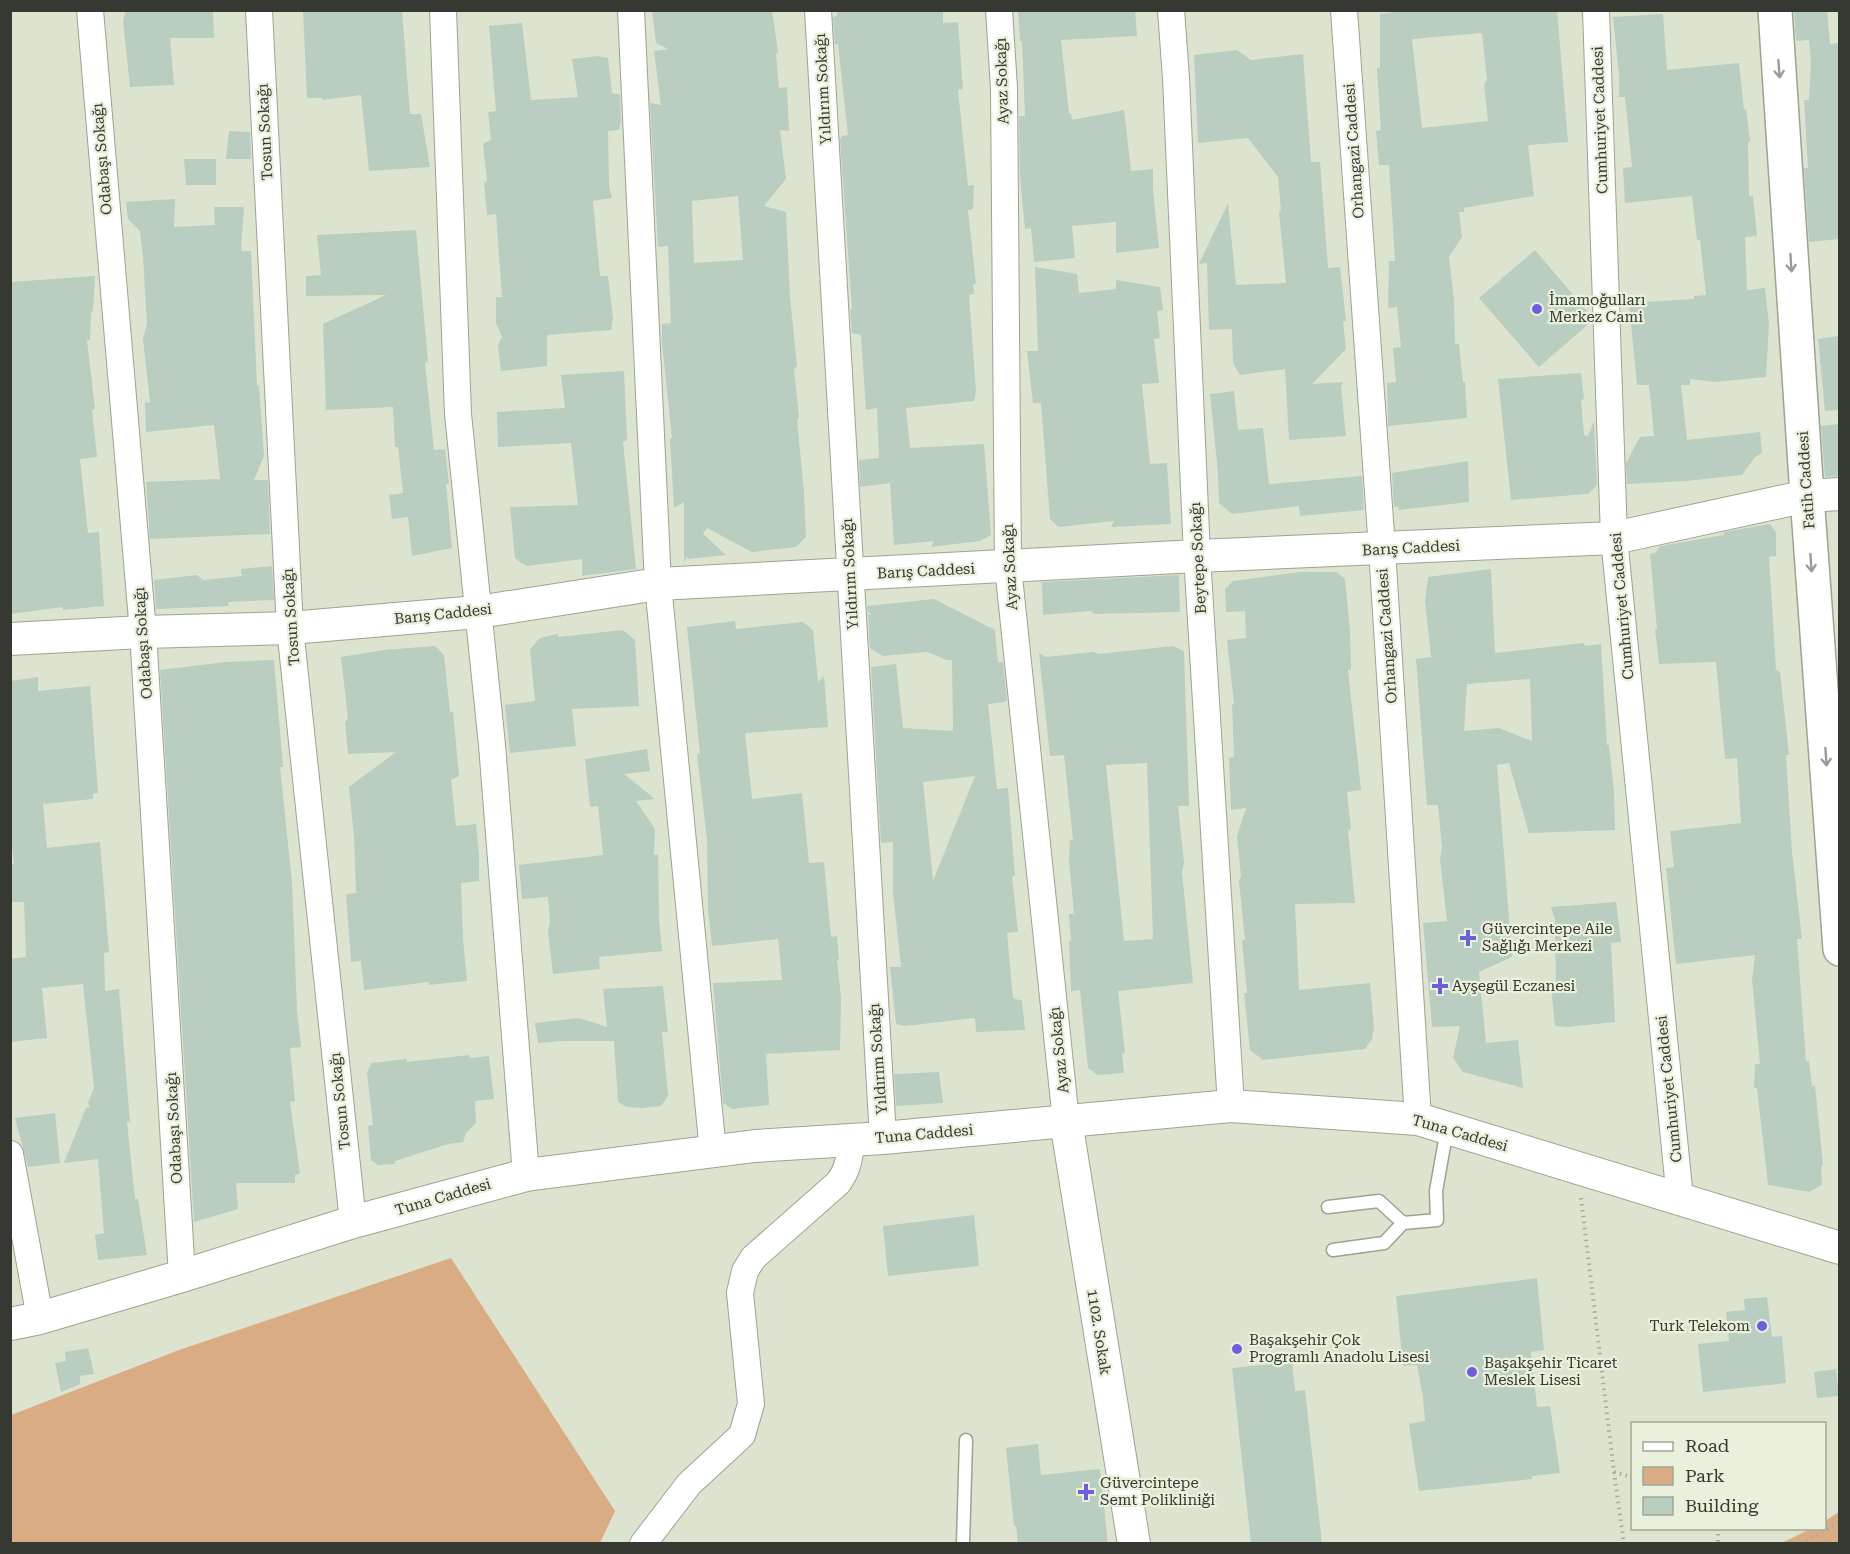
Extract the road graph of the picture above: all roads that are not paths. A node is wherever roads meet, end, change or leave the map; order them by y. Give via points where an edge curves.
1 (90, 10) edge
2 (259, 10) edge
3 (443, 10) edge
4 (631, 10) edge
5 (818, 10) edge
6 (999, 10) edge
7 (1171, 10) edge
8 (1344, 10) edge
9 (1596, 10) edge
10 (1775, 10) edge
11 (1839, 494) edge
12 (1807, 496) junction
13 (1614, 538) junction
14 (1382, 549) junction
15 (1197, 556) junction
16 (1008, 567) junction
17 (850, 575) junction
18 (658, 584) junction
19 (478, 612) junction
20 (290, 628) junction
21 (143, 632) junction
22 (10, 639) edge
23 (1839, 949) edge
24 (1231, 1106) junction
25 (1066, 1121) junction
26 (1432, 1123) junction
27 (883, 1138) junction
28 (851, 1140) junction
29 (713, 1152) junction
30 (10, 1154) edge
31 (526, 1174) junction
32 (1680, 1199) junction
33 (1328, 1207) dead end
34 (353, 1222) junction
35 (1403, 1223) junction
36 (1839, 1248) edge
37 (1333, 1250) dead end
38 (182, 1276) junction
39 (25, 1321) edge
40 (966, 1440) dead end
41 (643, 1544) edge
42 (963, 1544) edge
43 (1134, 1544) edge

1 - 21 street, Odabaşı Sokağı
2 - 20 street, Tosun Sokağı
3 - 19 street via 458,414
4 - 18 street
5 - 17 street, Yıldırım Sokağı
6 - 16 street, Ayaz Sokağı via 1004,88
7 - 15 street, Beytepe Sokağı
8 - 14 street, Orhangazi Caddesi
9 - 13 street, Cumhuriyet Caddesi
10 -> 12 main road, Fatih Caddesi
11 - 12 street, Barış Caddesi
12 - 13 street, Barış Caddesi
12 -> 23 main road, Fatih Caddesi
13 - 14 street, Barış Caddesi
13 - 32 street, Cumhuriyet Caddesi
14 - 15 street, Barış Caddesi
14 - 26 street, Orhangazi Caddesi
15 - 16 street, Barış Caddesi
15 - 24 street, Beytepe Sokağı
16 - 17 street, Barış Caddesi
16 - 25 street, Ayaz Sokağı
17 - 18 street, Barış Caddesi
17 - 27 street, Yıldırım Sokağı
18 - 19 street, Barış Caddesi
18 - 29 street
19 - 20 street, Barış Caddesi
19 - 31 street
20 - 21 street, Barış Caddesi
20 - 34 street, Tosun Sokağı
21 - 22 street, Barış Caddesi
21 - 38 street, Odabaşı Sokağı
24 - 25 street, Tuna Caddesi
24 - 26 street, Tuna Caddesi
25 - 27 street, Tuna Caddesi
25 - 43 street, 1102. Sokak
26 - 32 street, Tuna Caddesi
26 - 35 lane via 1437,1220
27 - 28 street, Tuna Caddesi
28 - 29 street, Tuna Caddesi
28 - 41 street via 845,1173 838,1183 753,1258 745,1271 740,1293 751,1404 742,1435 689,1484
29 - 31 street, Tuna Caddesi
30 - 39 street
31 - 34 street, Tuna Caddesi
32 - 36 street, Tuna Caddesi
33 - 35 lane via 1379,1201
34 - 38 street, Tuna Caddesi
35 - 37 lane via 1384,1243
38 - 39 street, Tuna Caddesi
40 - 42 lane

